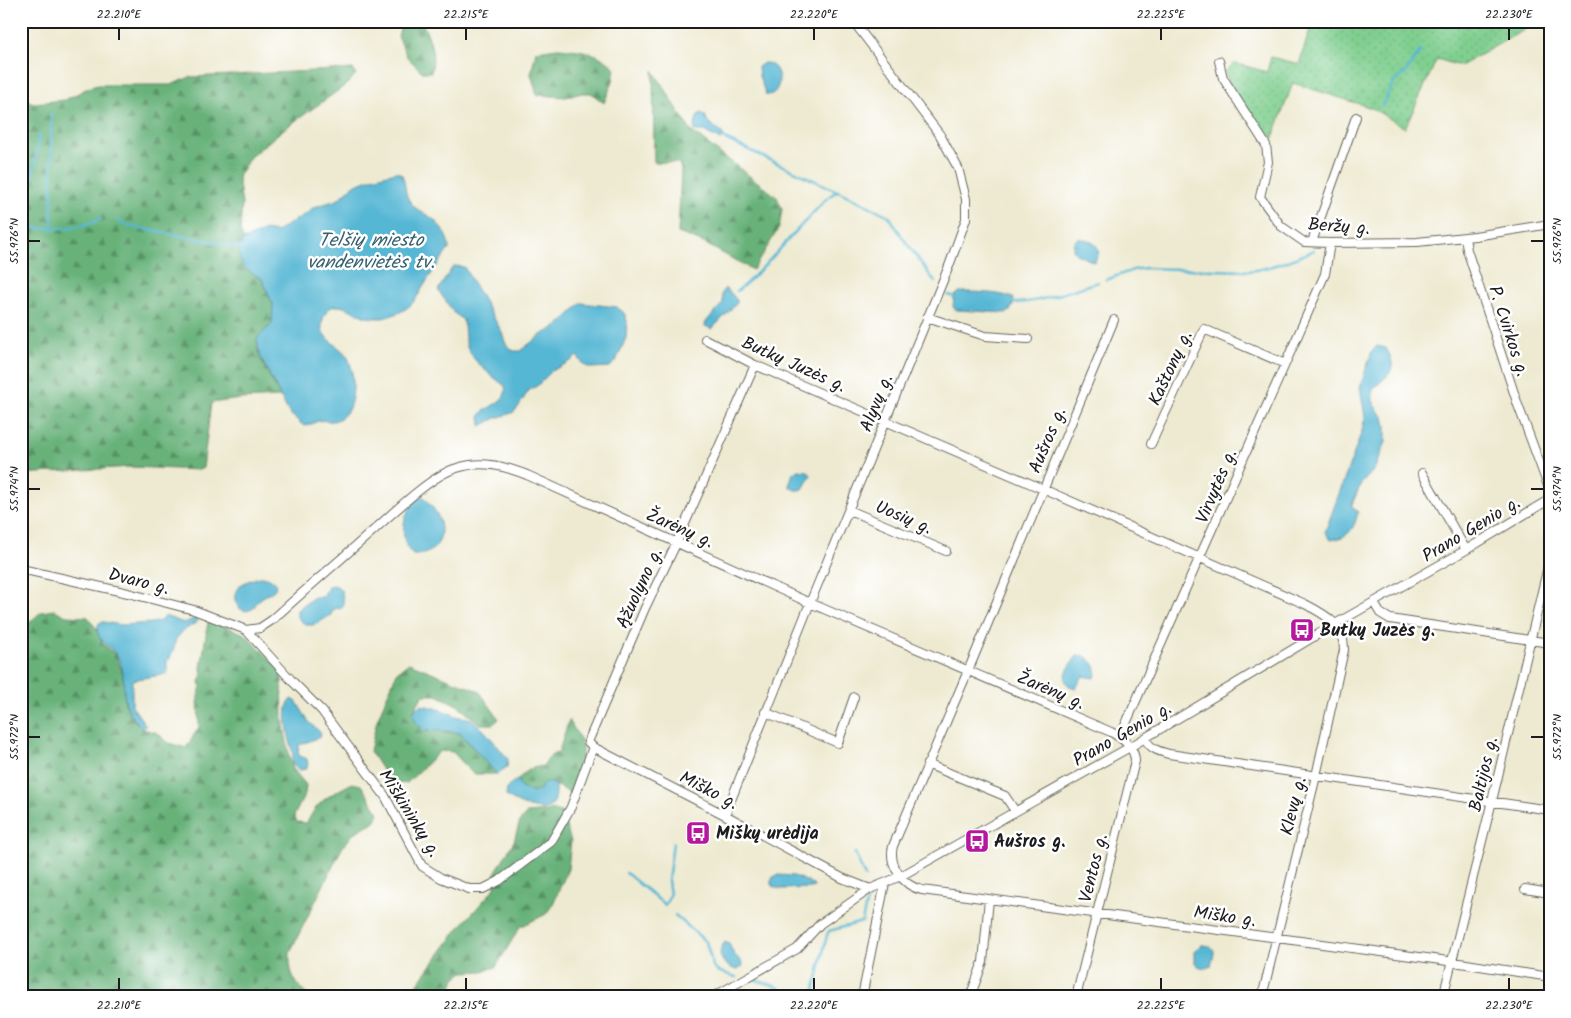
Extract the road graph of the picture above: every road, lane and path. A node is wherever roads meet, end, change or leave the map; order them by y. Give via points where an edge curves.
1 (853, 21) edge
2 (1218, 61) dead end
3 (1356, 117) dead end
4 (1550, 224) edge
5 (1464, 236) junction
6 (1312, 242) junction
7 (1330, 244) junction
8 (927, 317) junction
9 (1114, 320) dead end
10 (705, 339) dead end
11 (1028, 339) dead end
12 (1285, 364) junction
13 (755, 365) junction
14 (885, 420) junction
15 (1151, 444) dead end
16 (1422, 473) dead end
17 (1042, 489) junction
18 (1550, 491) edge
19 (1550, 499) edge
20 (849, 510) junction
21 (676, 544) junction
22 (1466, 550) junction
23 (946, 551) dead end
24 (1200, 557) junction
25 (1550, 558) edge
26 (21, 569) edge
27 (810, 603) junction
28 (1374, 603) junction
29 (1335, 624) junction
30 (246, 630) junction
31 (1529, 640) junction
32 (1550, 643) edge
33 (968, 671) junction
34 (854, 697) dead end
35 (766, 712) junction
36 (1120, 737) junction
37 (1145, 738) junction
38 (590, 745) junction
39 (1130, 747) junction
40 (928, 764) junction
41 (1316, 776) junction
42 (1492, 801) junction
43 (1550, 810) edge
44 (1016, 811) junction
45 (725, 815) junction
46 (901, 876) junction
47 (884, 883) junction
48 (870, 889) junction
49 (1525, 889) dead end
50 (1550, 893) edge
51 (989, 900) junction
52 (1097, 913) junction
53 (1276, 938) junction
54 (1452, 962) junction
55 (1550, 977) edge
56 (712, 997) edge
57 (862, 997) edge
58 (970, 997) edge
59 (1076, 997) edge
60 (1262, 997) edge
61 (1443, 997) edge

1 - 8 street, Alyvų g. via 940,135 962,179 966,219
2 - 6 street, Beržų g. via 1223,78 1266,145 1268,162 1260,197 1281,226 1304,242
3 - 6 street
4 - 5 street, Beržų g.
5 - 7 street, Beržų g. via 1417,242
5 - 18 street, P. Cvirkos g. via 1518,405
6 - 7 street, Beržų g.
7 - 12 street, Virvytės g. via 1325,274
8 - 11 street via 985,336
8 - 14 street, Alyvų g.
9 - 17 street, Aušros g.
10 - 13 street, Butkų Juzės g.
12 - 15 street, Kaštonų g. via 1204,329
12 - 24 street, Virvytės g.
13 - 14 street, Butkų Juzės g.
13 - 21 street, Ąžuolyno g.
14 - 17 street, Butkų Juzės g.
14 - 20 street, Alyvų g.
16 - 22 street
17 - 24 street, Butkų Juzės g.
17 - 33 street, Aušros g.
19 - 22 street, Prano Genio g.
20 - 23 street, Uosių g.
20 - 27 street, Alyvų g.
21 - 27 street, Žarėnų g.
21 - 30 street, Žarėnų g. via 512,469 479,464 456,468 439,476 400,506 272,620 260,628
21 - 38 street, Ąžuolyno g. via 645,608
22 - 28 street, Prano Genio g.
24 - 29 street, Butkų Juzės g. via 1305,604
24 - 36 street, Virvytės g.
25 - 31 street, Baltijos g.
26 - 30 street, Dvaro g. via 194,610
27 - 33 street, Žarėnų g.
27 - 35 street, Alyvų g.
28 - 29 street, Prano Genio g.
28 - 31 street via 1380,613 1390,618
29 - 37 street, Prano Genio g.
29 - 41 street, Klevų g. via 1343,636 1344,650
30 - 38 street, Miškininkų g. via 322,711 385,796 422,866 469,889 483,889 499,882 551,842 571,807
31 - 32 street
31 - 42 street, Baltijos g.
33 - 36 street, Žarėnų g.
33 - 40 street, Aušros g.
34 - 35 street via 838,743
35 - 45 street, Alyvų g.
36 - 39 street, Žarėnų g.
37 - 39 street, Prano Genio g.
37 - 41 street via 1151,747 1164,753
38 - 45 street, Miško g.
39 - 44 street, Prano Genio g.
39 - 52 street, Ventos g. via 1135,757 1133,770
40 - 44 street via 1005,796
40 - 46 street, Aušros g. via 891,853
41 - 42 street
41 - 53 street, Klevų g.
42 - 43 street
42 - 54 street, Baltijos g.
44 - 46 street, Prano Genio g.
45 - 48 street, Miško g. via 842,878
46 - 47 street, Prano Genio g.
46 - 51 street, Miško g. via 913,888
47 - 48 street, Prano Genio g.
47 - 57 street
48 - 56 street, Prano Genio g. via 820,924 797,949
49 - 50 street
51 - 52 street, Miško g.
51 - 58 street via 983,962
52 - 53 street, Miško g.
52 - 59 street, Ventos g.
53 - 54 street, Miško g.
53 - 60 street, Klevų g.
54 - 55 street, Miško g.
54 - 61 street, Baltijos g.

